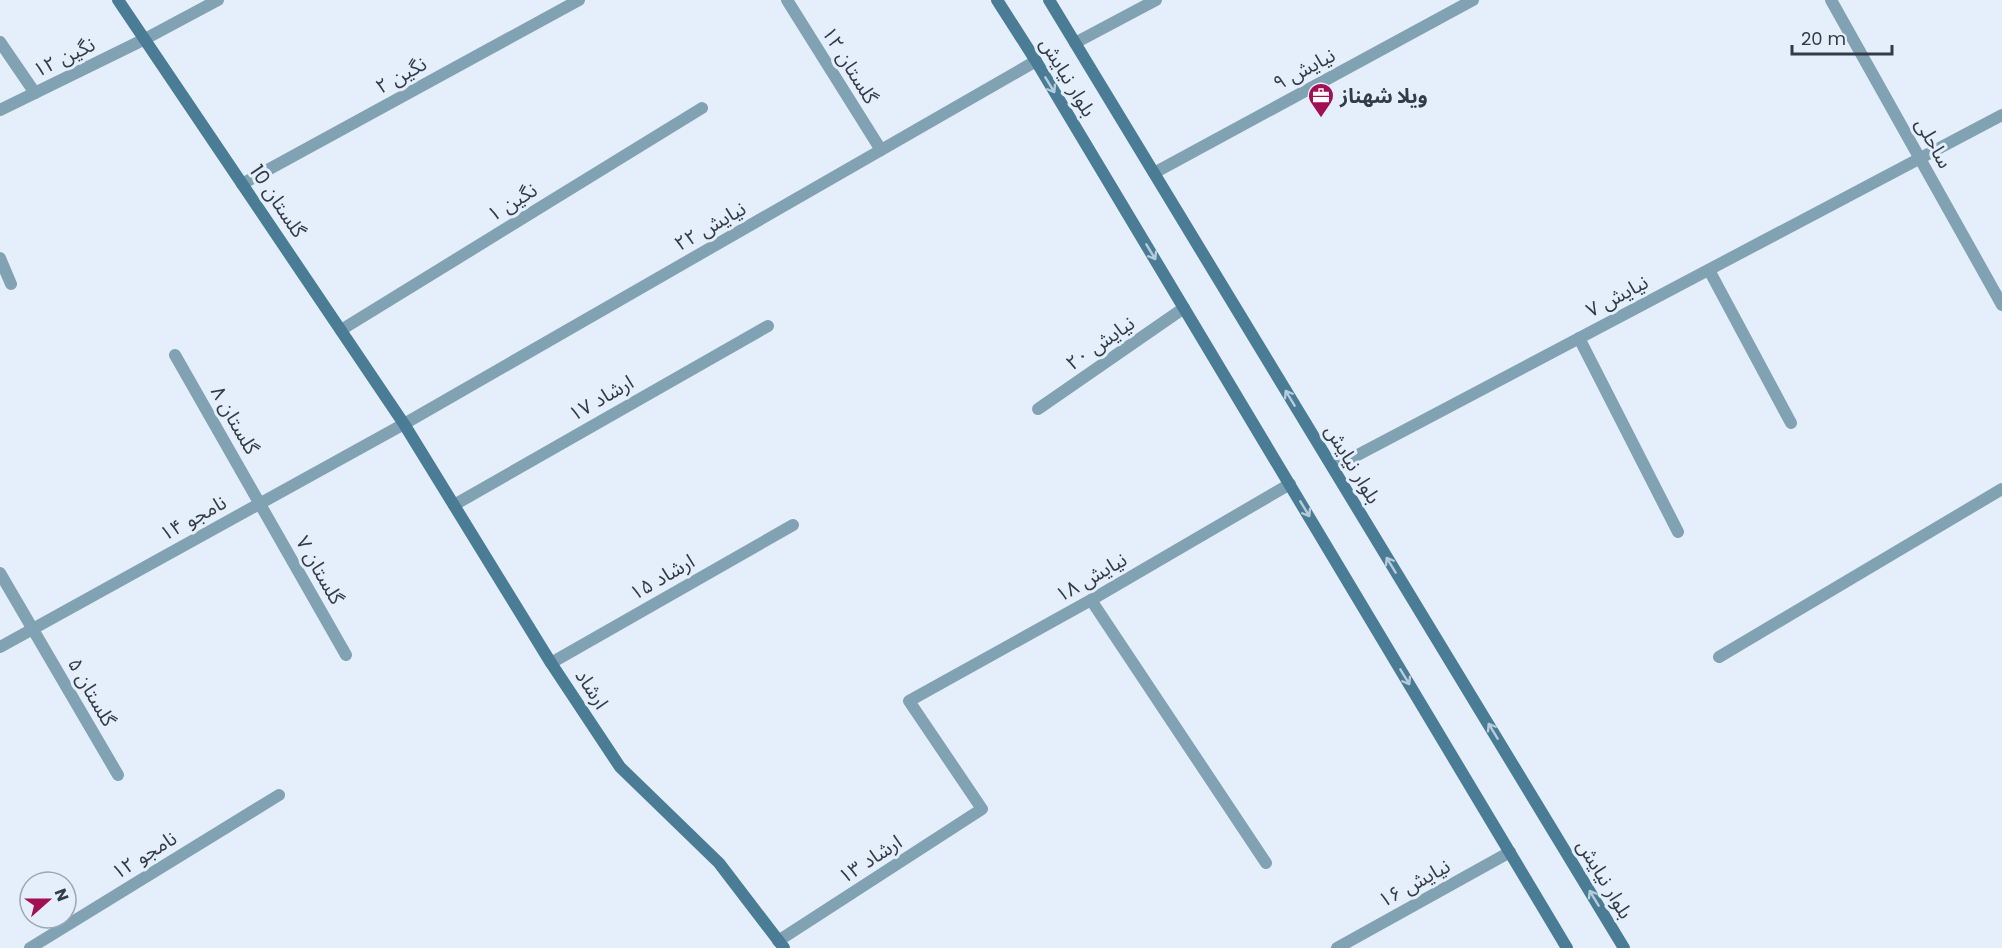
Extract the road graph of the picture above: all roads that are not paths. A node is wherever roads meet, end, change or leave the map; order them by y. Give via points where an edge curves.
1 (118, 0) edge
2 (218, 0) edge
3 (579, 0) edge
4 (787, 0) edge
5 (997, 0) edge
6 (1049, 0) edge
7 (1156, 0) edge
8 (1473, 0) edge
9 (1831, 0) edge
10 (145, 39) junction
11 (0, 42) edge
12 (1075, 43) junction
13 (1036, 61) junction
14 (34, 93) junction
15 (702, 108) dead end
16 (0, 110) edge
17 (2002, 115) edge
18 (881, 150) junction
19 (1920, 158) junction
20 (1154, 173) junction
21 (242, 183) junction
22 (0, 258) edge
23 (1708, 270) junction
24 (11, 284) dead end
25 (2002, 304) edge
26 (1184, 308) junction
27 (768, 326) dead end
28 (341, 330) junction
29 (1580, 338) junction
30 (175, 355) dead end
31 (1038, 409) dead end
32 (1791, 423) dead end
33 (404, 424) junction
34 (1333, 468) junction
35 (1290, 484) junction
36 (2002, 489) edge
37 (260, 504) junction
38 (454, 505) junction
39 (792, 525) dead end
40 (1678, 532) dead end
41 (0, 573) edge
42 (1091, 600) junction
43 (33, 629) junction
44 (0, 647) edge
45 (346, 655) dead end
46 (1719, 657) dead end
47 (551, 663) junction
48 (118, 775) dead end
49 (279, 795) dead end
50 (982, 809) joint
51 (1510, 852) junction
52 (1266, 863) dead end
53 (781, 944) edge
54 (30, 948) edge
55 (1337, 948) edge
56 (1567, 948) edge
57 (1624, 948) edge

1 - 10 main road, گلستان 10
2 - 10 street, نگین ۱۲
3 - 21 street, نگین ۲
4 - 18 street, گلستان ۱۲
5 - 13 main road, بلوار نیایش
6 - 12 main road, بلوار نیایش
7 - 12 street
8 - 20 street, نیایش ۹
9 - 19 street, ساحلی
10 - 14 street, نگین ۱۲
10 - 21 main road, گلستان 10
11 - 14 street
12 - 20 main road, بلوار نیایش
13 - 18 street, نیایش ۲۲
13 -> 26 main road, بلوار نیایش
14 - 16 street, نگین ۱۲
15 - 28 street, نگین ۱
17 - 19 street, نیایش ۷
18 - 33 street, نیایش ۲۲
19 - 23 street, نیایش ۷
19 - 25 street, ساحلی
34 -> 20 main road, بلوار نیایش
21 - 28 main road, گلستان 10
22 - 24 street
23 - 29 street, نیایش ۷
23 - 32 street
26 - 31 street, نیایش ۲۰
26 - 35 main road, بلوار نیایش
27 - 38 street, ارشاد ۱۷
28 - 33 main road, گلستان 10
29 - 34 street, نیایش ۷
29 - 40 street
30 - 37 street, گلستان ۸
33 - 37 street, نامجو ۱۴
33 - 38 main road, ارشاد
57 -> 34 main road, بلوار نیایش
35 - 42 street, نیایش ۱۸
35 -> 51 main road, بلوار نیایش
36 - 46 street
37 - 43 street, نامجو ۱۴
37 - 45 street, گلستان ۷
38 - 47 main road, ارشاد
39 - 47 street, ارشاد ۱۵
41 - 43 street, گلستان ۵
42 - 50 street, نیایش ۱۸ via 909,701
42 - 52 street
43 - 44 street, نامجو ۱۴
43 - 48 street, گلستان ۵
47 - 53 main road, ارشاد via 620,767 719,863
49 - 54 street, نامجو ۱۲
50 - 53 street, ارشاد ۱۳
51 - 55 street, نیایش ۱۶
51 - 56 main road, بلوار نیایش

